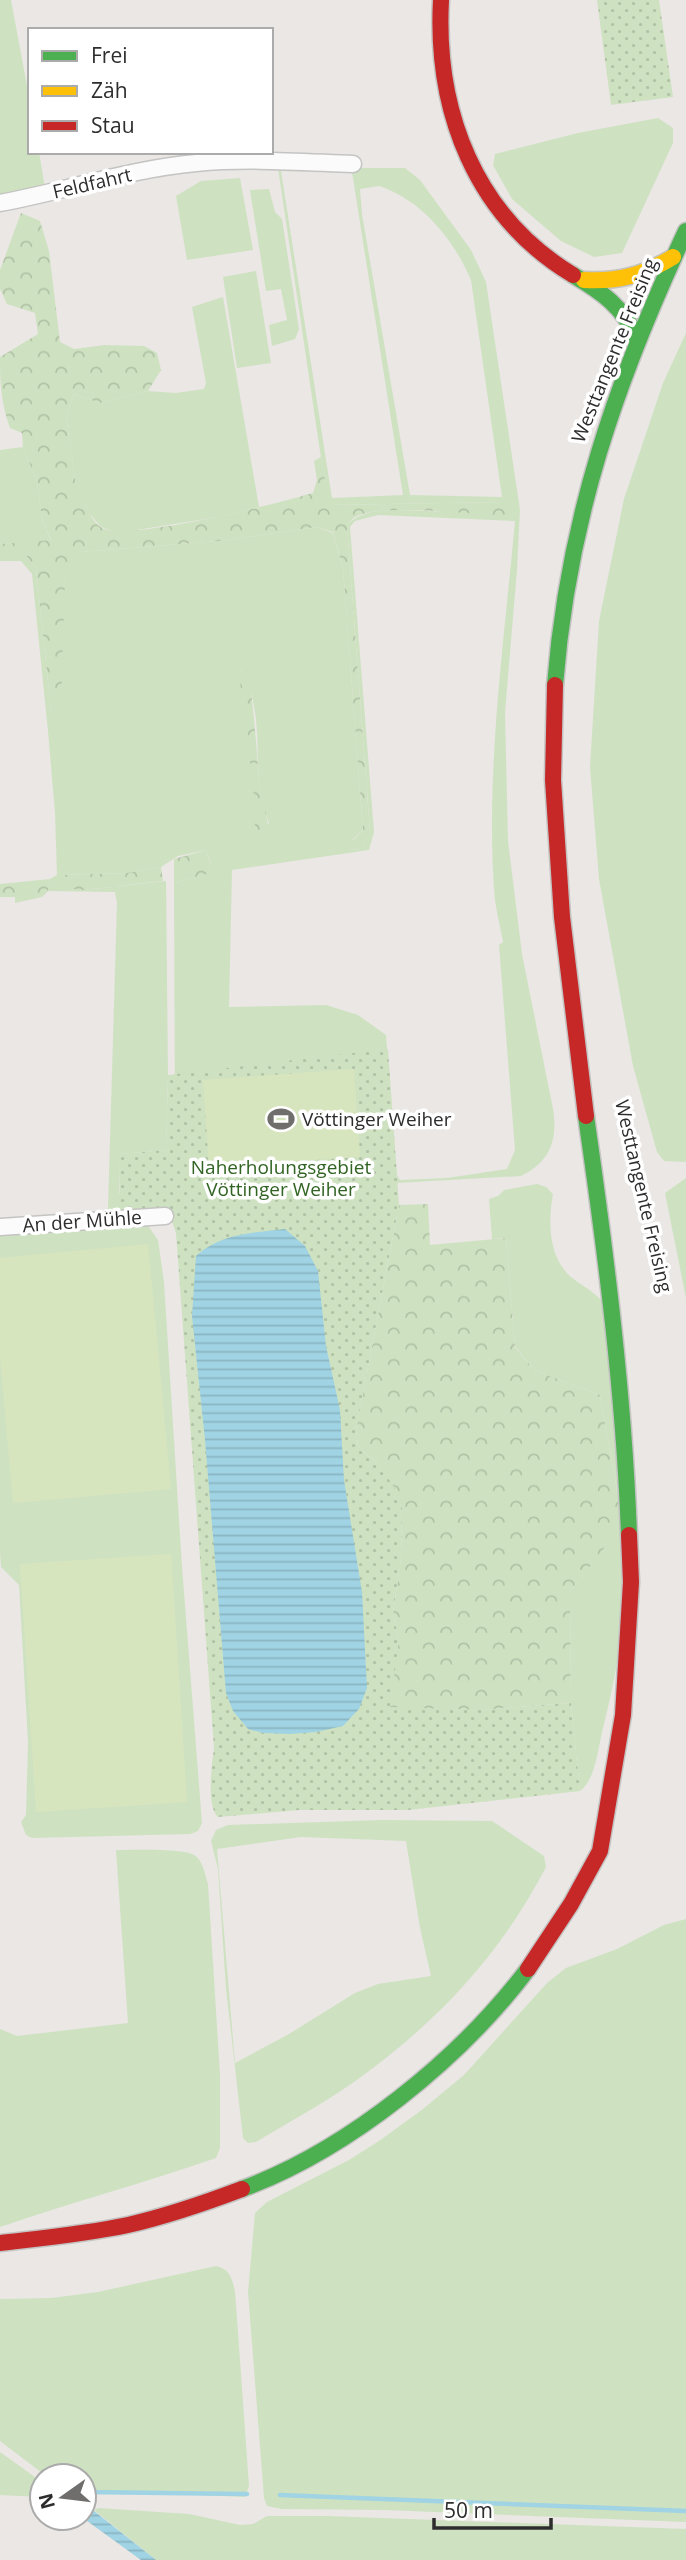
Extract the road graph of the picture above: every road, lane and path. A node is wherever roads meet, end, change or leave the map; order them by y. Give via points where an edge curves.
1 (441, 0) edge
2 (353, 164) dead end
3 (0, 203) edge
4 (686, 231) edge
5 (673, 257) junction
6 (582, 280) junction
7 (637, 338) junction
8 (598, 1086) dead end
9 (165, 1216) dead end
10 (0, 1227) edge
11 (625, 1796) dead end
12 (0, 2243) edge

1 - 6 main road via 438,47 447,99 476,173 524,239
2 - 3 street, Feldfahrt via 273,159 196,163
4 - 5 main road, Westtangente Freising
5 - 6 main road via 626,281
5 - 7 main road, Westtangente Freising
6 - 7 main road via 615,301
7 - 8 main road, Westtangente Freising via 611,405 577,525 565,582 554,706 554,796 562,890
9 - 10 street, An der Mühle
11 - 12 main road via 565,1916 517,1983 454,2051 383,2110 301,2161 206,2203 119,2228

